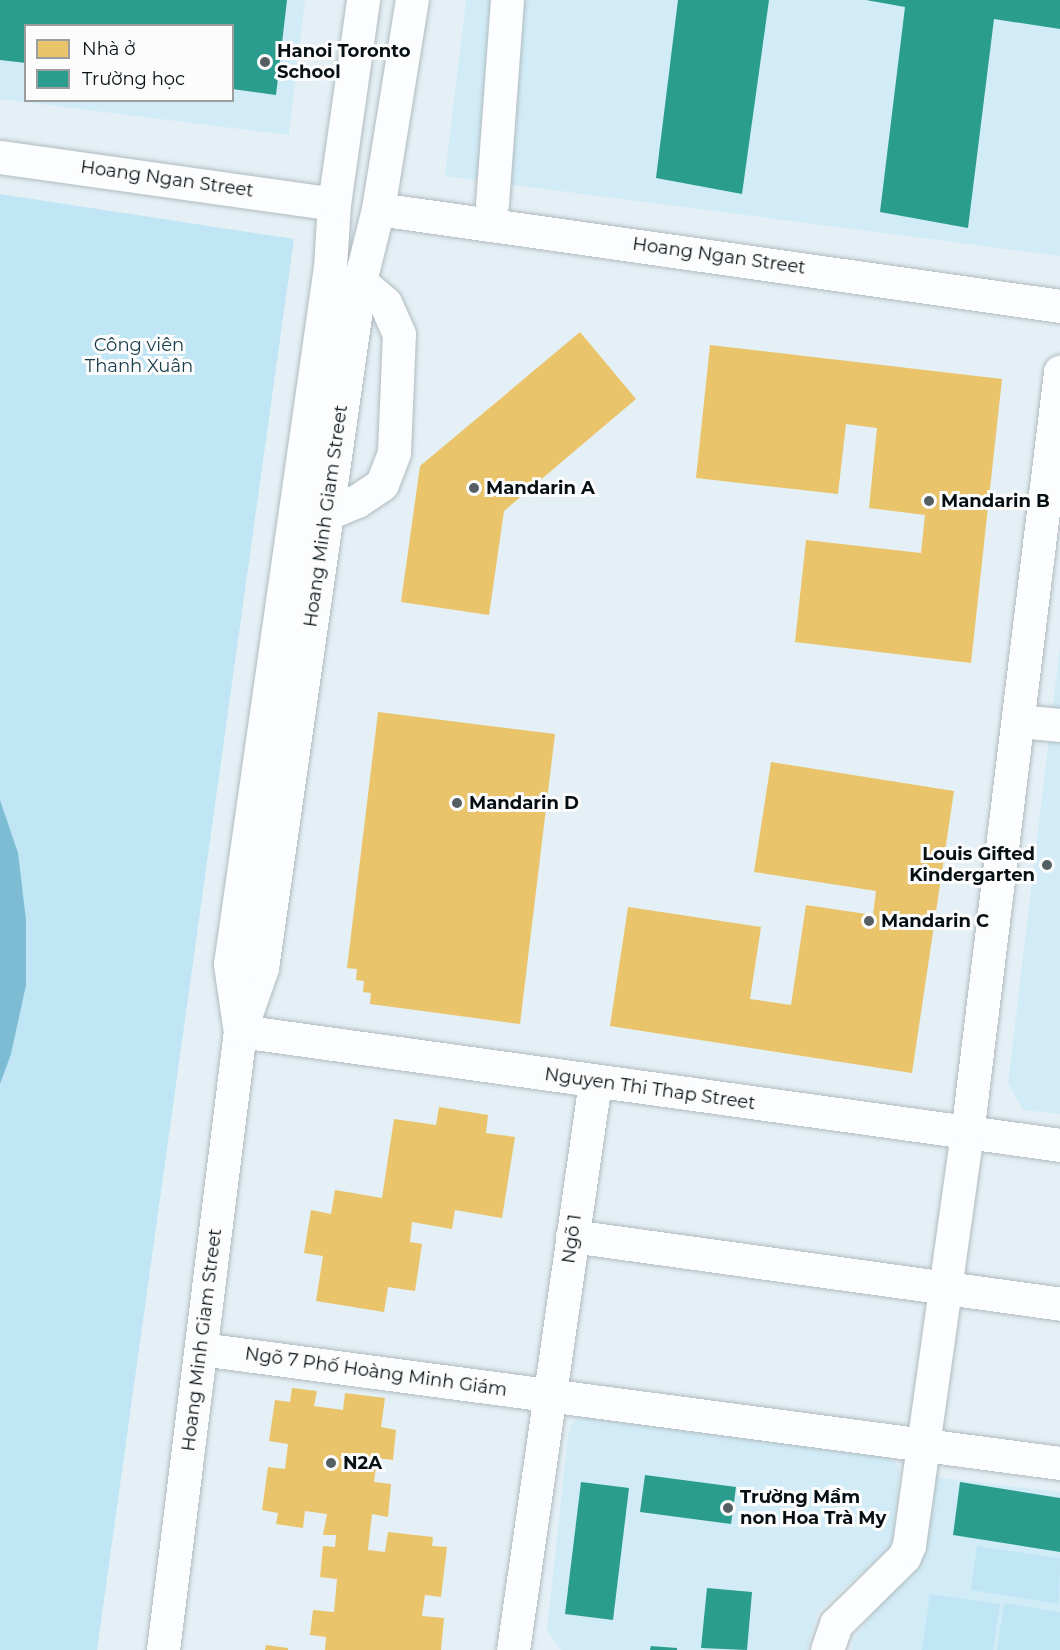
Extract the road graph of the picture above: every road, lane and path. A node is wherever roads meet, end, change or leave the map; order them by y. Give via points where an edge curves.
1 (363, 0) edge
2 (412, 0) edge
3 (507, 0) edge
4 (0, 157) edge
5 (334, 204) junction
6 (492, 204) dead end
7 (378, 209) junction
8 (360, 280) junction
9 (1060, 306) edge
10 (1060, 372) edge
11 (326, 514) junction
12 (1018, 721) junction
13 (1060, 724) edge
14 (240, 1031) junction
15 (595, 1082) junction
16 (967, 1134) junction
17 (1060, 1145) edge
18 (572, 1236) junction
19 (945, 1287) junction
20 (1060, 1304) edge
21 (201, 1349) junction
22 (550, 1396) junction
23 (924, 1444) junction
24 (1060, 1463) edge
25 (163, 1650) edge
26 (513, 1650) edge
27 (827, 1650) edge

1 - 5 street, Hoang Minh Giam Street
2 - 7 street, Hoang Minh Giam Street
3 - 6 street
4 - 5 street, Hoang Ngan Street
5 - 14 street, Hoang Minh Giam Street via 330,267 230,964
7 - 8 street, Hoang Minh Giam Street
7 - 9 street, Hoang Ngan Street
8 - 11 street, Hoang Minh Giam Street
8 - 11 street via 385,303 399,334 394,452 382,484 357,501
10 - 12 street
11 - 14 street, Hoang Minh Giam Street via 262,968
12 - 13 street
12 - 16 street
14 - 15 street, Nguyen Thi Thap Street
14 - 21 street, Hoang Minh Giam Street
15 - 16 street, Nguyen Thi Thap Street
15 - 18 street, Ngõ 1
16 - 17 street, Nguyen Thi Thap Street
16 - 19 street
18 - 19 street
18 - 22 street, Ngõ 1
19 - 20 street
19 - 23 street
21 - 22 street, Ngõ 7 Phố Hoàng Minh Giám
21 - 25 street, Hoang Minh Giam Street
22 - 23 street, Ngõ 7 Phố Hoàng Minh Giám
22 - 26 street, Ngõ 1
23 - 24 street, Ngõ 7 Phố Hoàng Minh Giám
23 - 27 street via 904,1557 842,1617

